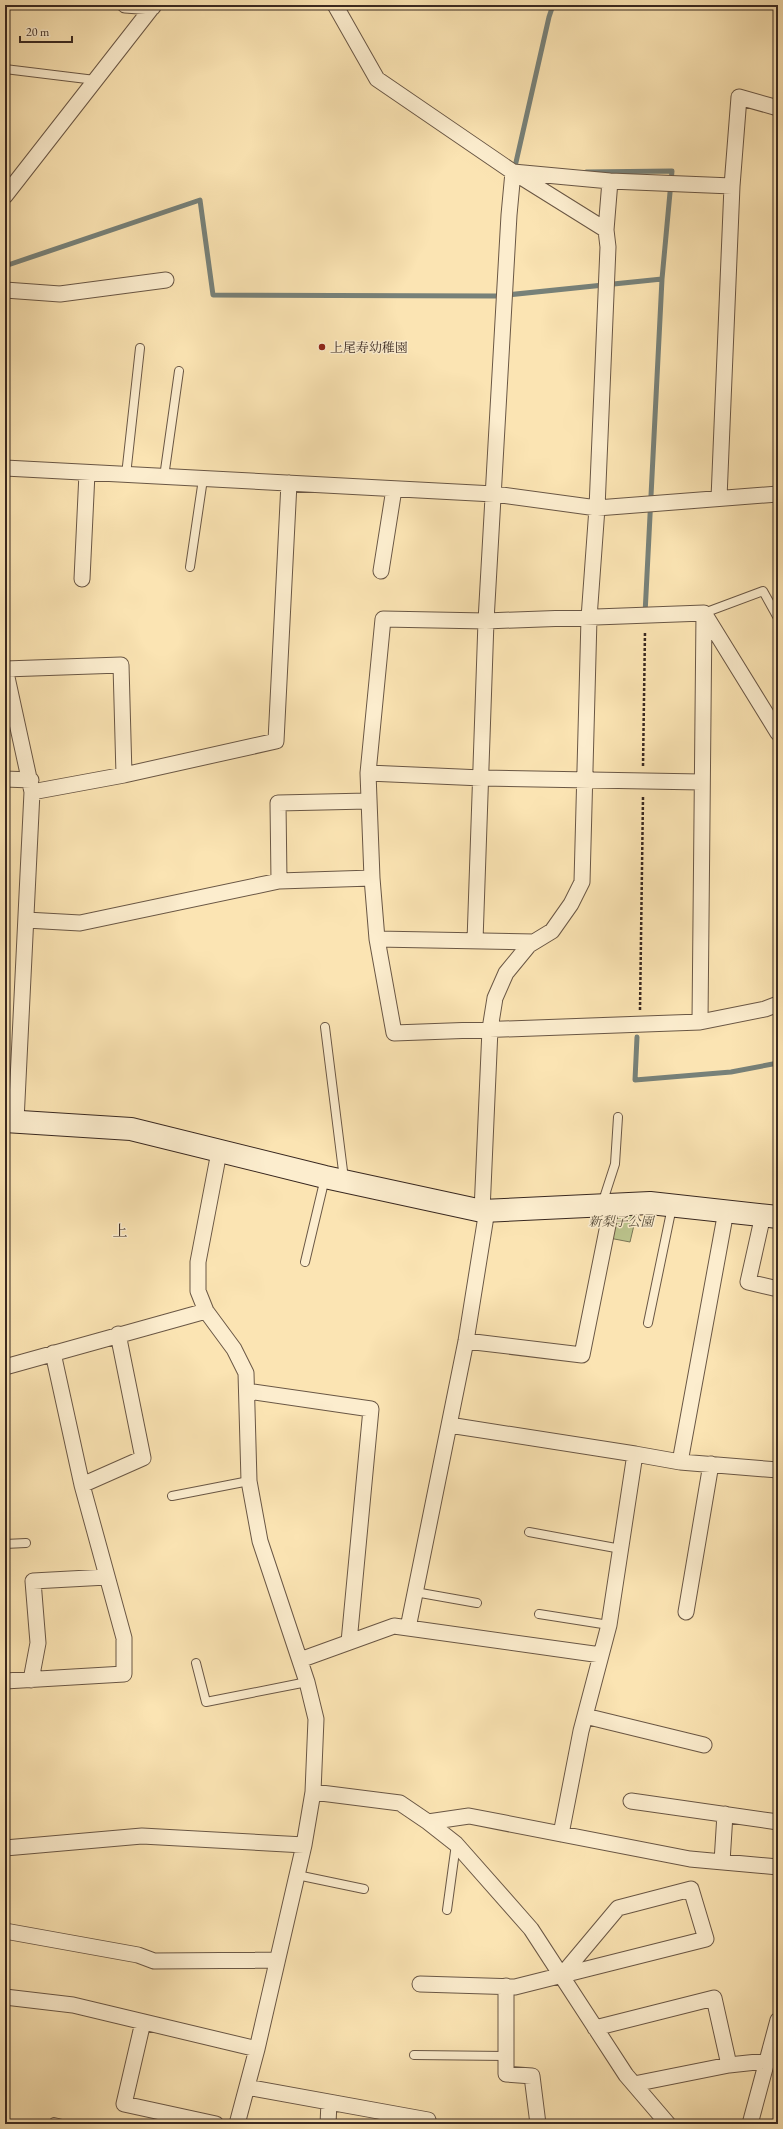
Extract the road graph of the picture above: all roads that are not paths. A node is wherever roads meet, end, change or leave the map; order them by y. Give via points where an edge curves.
1 (125, 5) edge
2 (335, 5) edge
3 (153, 6) edge
4 (5, 69) edge
5 (95, 80) junction
6 (778, 108) edge
7 (514, 172) junction
8 (12, 176) edge
9 (610, 181) junction
10 (732, 186) junction
11 (5, 196) edge
12 (606, 230) junction
13 (166, 280) dead end
14 (5, 290) edge
15 (140, 348) dead end
16 (179, 371) dead end
17 (5, 468) edge
18 (87, 473) junction
19 (126, 475) junction
20 (164, 477) junction
21 (203, 479) junction
22 (289, 483) junction
23 (394, 488) junction
24 (494, 494) junction
25 (778, 494) edge
26 (719, 498) junction
27 (597, 508) junction
28 (190, 567) dead end
29 (381, 571) dead end
30 (82, 579) dead end
31 (704, 613) junction
32 (589, 618) junction
33 (778, 618) edge
34 (486, 621) junction
35 (5, 669) edge
36 (778, 732) edge
37 (368, 773) junction
38 (124, 775) junction
39 (482, 778) junction
40 (5, 779) edge
41 (583, 780) junction
42 (701, 782) junction
43 (32, 786) junction
44 (368, 801) junction
45 (372, 878) junction
46 (279, 881) junction
47 (26, 920) junction
48 (377, 939) junction
49 (475, 941) junction
50 (534, 942) junction
51 (778, 1004) edge
52 (700, 1022) junction
53 (325, 1027) dead end
54 (490, 1029) junction
55 (618, 1117) dead end
56 (11, 1121) edge
57 (219, 1152) junction
58 (335, 1180) junction
59 (607, 1205) junction
60 (672, 1206) junction
61 (485, 1210) junction
62 (726, 1212) junction
63 (771, 1216) edge
64 (305, 1262) dead end
65 (778, 1289) edge
66 (206, 1311) junction
67 (648, 1323) dead end
68 (118, 1334) junction
69 (466, 1340) junction
70 (53, 1353) junction
71 (5, 1368) edge
72 (247, 1391) junction
73 (449, 1425) junction
74 (636, 1454) junction
75 (680, 1462) junction
76 (711, 1464) junction
77 (778, 1470) edge
78 (250, 1481) junction
79 (82, 1485) junction
80 (172, 1496) dead end
81 (529, 1532) dead end
82 (26, 1543) dead end
83 (5, 1544) edge
84 (621, 1549) junction
85 (107, 1577) junction
86 (415, 1592) junction
87 (477, 1602) dead end
88 (686, 1612) dead end
89 (539, 1614) dead end
90 (609, 1625) junction
91 (408, 1628) junction
92 (349, 1642) junction
93 (601, 1655) junction
94 (300, 1660) junction
95 (196, 1664) dead end
96 (31, 1680) junction
97 (5, 1681) edge
98 (307, 1682) junction
99 (585, 1716) junction
100 (704, 1745) dead end
101 (313, 1792) junction
102 (631, 1801) dead end
103 (725, 1814) junction
104 (428, 1822) junction
105 (778, 1822) edge
106 (561, 1834) junction
107 (456, 1844) junction
108 (304, 1845) junction
109 (5, 1848) edge
110 (722, 1862) junction
111 (778, 1867) edge
112 (297, 1875) junction
113 (364, 1888) dead end
114 (447, 1910) dead end
115 (5, 1931) edge
116 (277, 1960) junction
117 (561, 1976) junction
118 (420, 1984) dead end
119 (506, 1986) junction
120 (5, 1997) edge
121 (143, 2022) junction
122 (778, 2022) edge
123 (595, 2028) junction
124 (257, 2049) junction
125 (414, 2055) dead end
126 (506, 2056) junction
127 (767, 2061) junction
128 (729, 2065) junction
129 (634, 2084) junction
130 (247, 2087) junction
131 (329, 2102) junction
132 (373, 2117) edge
133 (216, 2124) edge
134 (237, 2124) edge
135 (328, 2124) edge
136 (430, 2124) edge
137 (538, 2124) edge
138 (668, 2124) edge
139 (750, 2124) edge

1 - 3 street
2 - 7 street via 377,79
3 - 5 street
4 - 5 lane
5 - 8 street
6 - 10 street via 739,96
7 - 9 street
7 - 12 street
7 - 24 street via 509,215
8 - 11 street
9 - 10 street
9 - 12 street
10 - 26 street
12 - 27 street via 608,247
13 - 14 street via 60,294
15 - 19 lane
16 - 20 lane
17 - 18 street
18 - 19 street
18 - 30 street
19 - 20 street
20 - 21 street
21 - 22 street
21 - 28 lane
22 - 23 street
22 - 38 street via 276,742
23 - 24 street
23 - 29 street
24 - 27 street
24 - 34 street
25 - 26 street
26 - 27 street
27 - 32 street
31 - 32 street
31 - 33 lane via 763,591
31 - 36 street
31 - 42 street
32 - 34 street
32 - 41 street
34 - 37 street via 383,619
34 - 39 street
35 - 38 street via 121,665
35 - 43 street
37 - 39 street
37 - 44 street
38 - 43 street
39 - 41 street
39 - 49 street
40 - 43 street
41 - 42 street
41 - 50 street via 582,882 571,904 552,931
42 - 52 street
43 - 47 street
44 - 45 street
44 - 46 street via 278,803
45 - 46 street
45 - 48 street
46 - 47 street via 80,923
47 - 56 street
48 - 49 street
48 - 54 street via 394,1033
49 - 50 street
50 - 54 street via 506,972 495,998
51 - 52 street
52 - 54 street
53 - 58 lane
54 - 61 street
55 - 59 lane via 616,1164
56 - 57 street via 131,1129
57 - 58 street
57 - 66 street via 198,1262 198,1291
58 - 61 street
58 - 64 lane
59 - 60 street via 650,1203
59 - 61 street
59 - 69 street via 582,1355
60 - 62 street
60 - 67 lane
61 - 69 street
62 - 63 street
62 - 75 street
63 - 65 street via 748,1282
66 - 68 street
66 - 72 street via 234,1349 246,1372
68 - 70 street
68 - 79 street via 143,1458
69 - 73 street
70 - 71 street
70 - 79 street
72 - 78 street
72 - 92 street via 371,1409
73 - 74 street
73 - 86 street
74 - 75 street
74 - 84 street
75 - 76 street
76 - 77 street
76 - 88 street
78 - 80 lane
78 - 94 street via 260,1541
79 - 85 street
81 - 84 lane
82 - 83 lane
84 - 90 street
85 - 96 street via 33,1581 38,1643
85 - 96 street via 124,1638 124,1674
86 - 87 lane
86 - 91 street
89 - 90 lane
90 - 93 street
91 - 92 street via 394,1626
91 - 93 street
92 - 94 street
93 - 99 street
94 - 98 street
95 - 98 lane via 206,1702
96 - 97 street
98 - 101 street via 316,1719
99 - 100 street
99 - 106 street
101 - 104 street via 400,1803
101 - 108 street
102 - 103 street
103 - 105 street
103 - 110 street
104 - 106 street via 469,1816
104 - 107 street
106 - 110 street via 690,1859
107 - 114 lane
107 - 117 street via 531,1929
108 - 109 street via 142,1836
108 - 112 street
110 - 111 street
112 - 113 lane
112 - 116 street
115 - 116 street via 138,1955 154,1961
116 - 124 street
117 - 117 street via 618,1908 691,1889 706,1939
117 - 119 street
117 - 123 street
118 - 119 street
119 - 126 street
120 - 121 street via 73,2005
121 - 124 street
121 - 133 street via 124,2104
122 - 127 street
123 - 128 street via 714,1998
123 - 129 street
124 - 130 street
125 - 126 lane
126 - 137 street via 506,2074 532,2076
127 - 128 street
127 - 139 street
128 - 129 street
129 - 138 street
130 - 131 street
130 - 134 street
131 - 132 street
131 - 135 street
132 - 136 street via 428,2120

